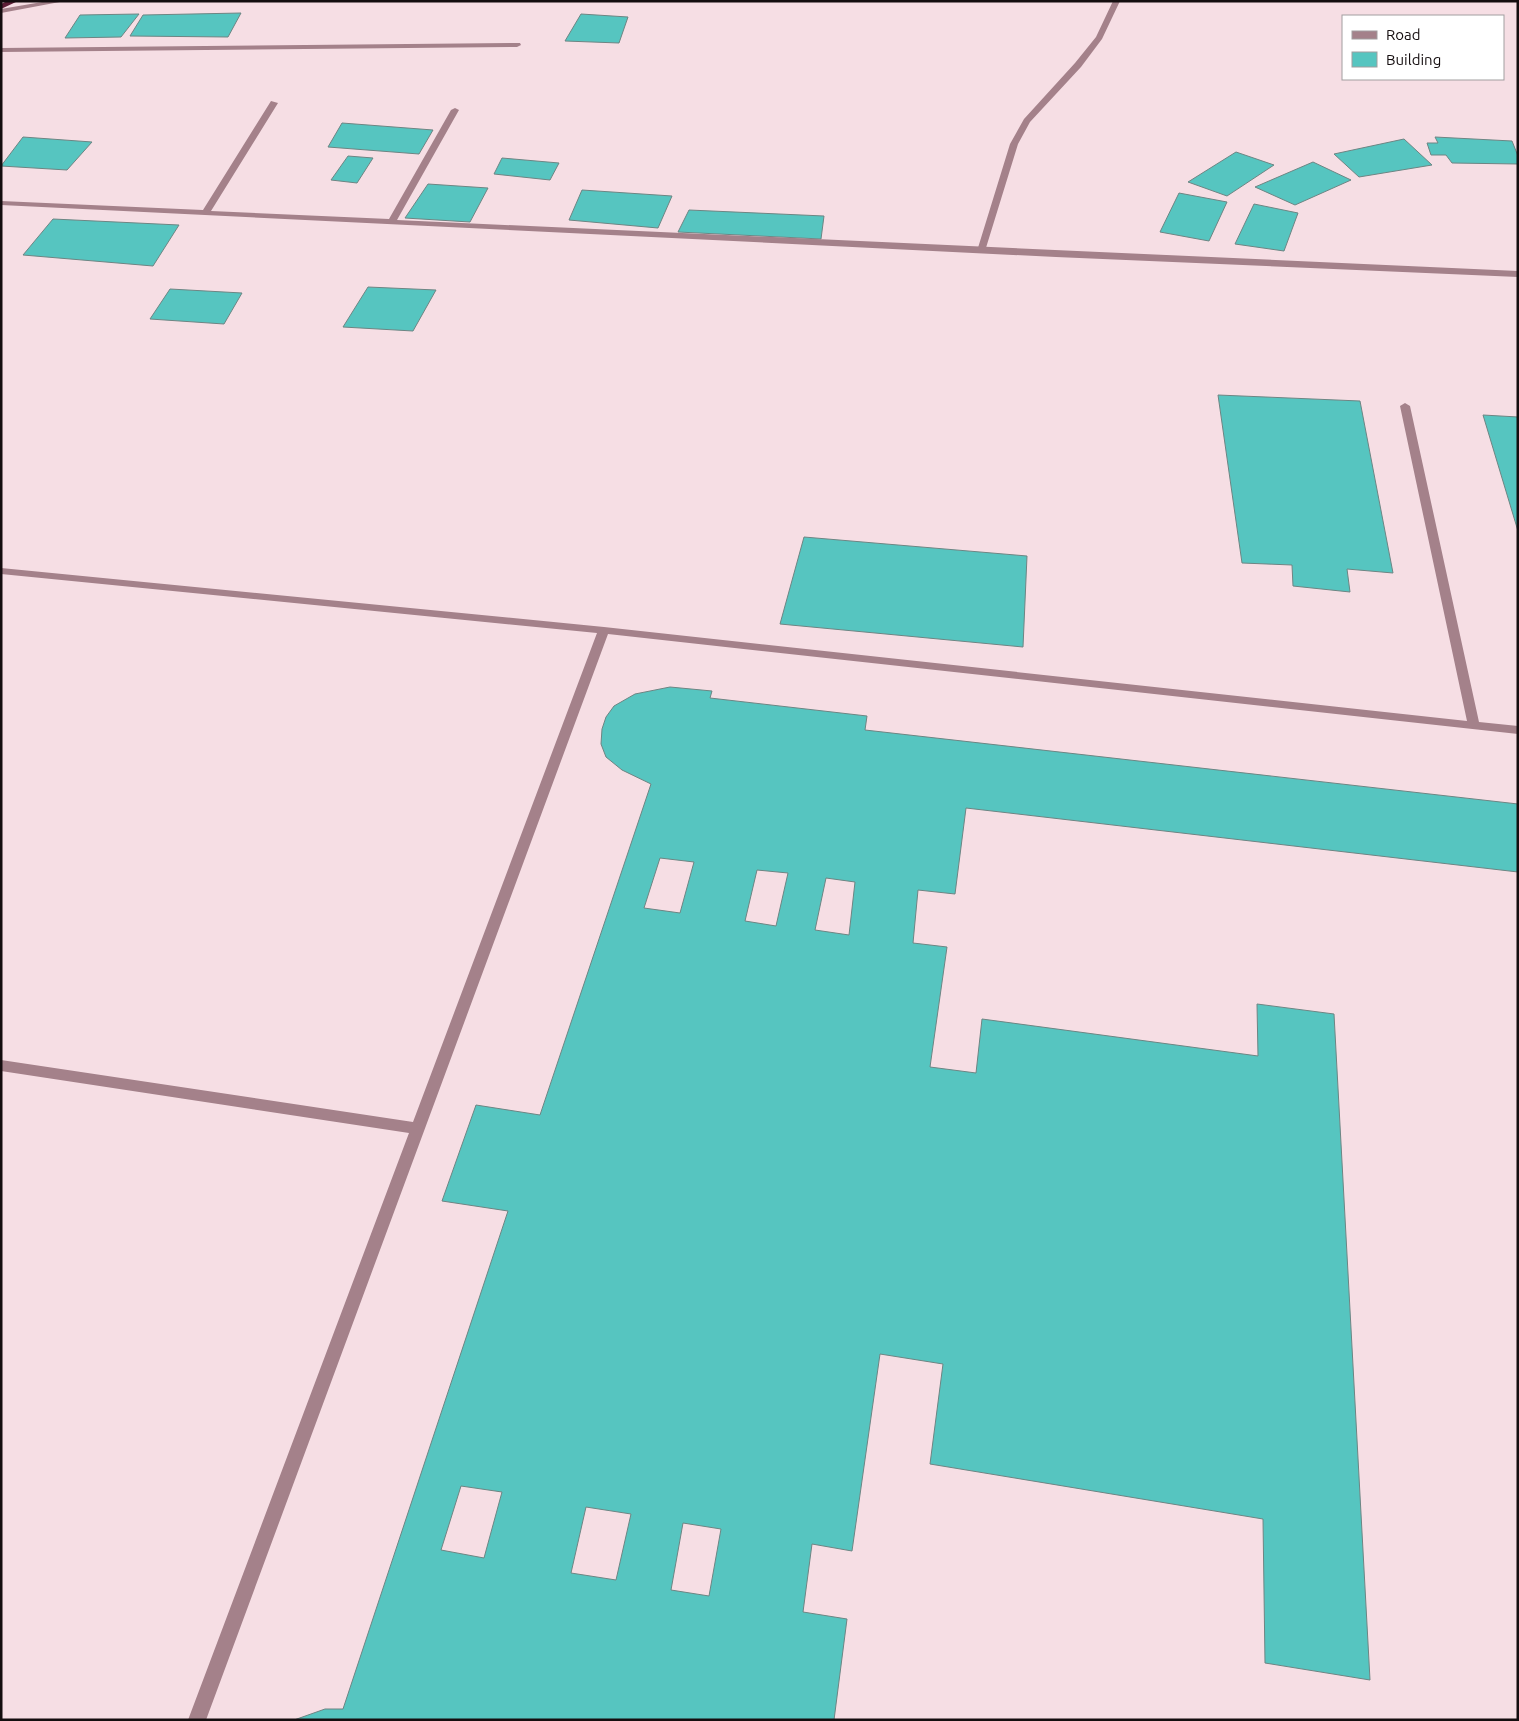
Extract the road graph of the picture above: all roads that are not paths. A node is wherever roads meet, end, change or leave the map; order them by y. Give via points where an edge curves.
1 (14, 1) edge
2 (62, 1) edge
3 (1117, 1) edge
4 (1, 7) edge
5 (1, 11) edge
6 (517, 44) dead end
7 (1, 50) edge
8 (274, 104) dead end
9 (455, 110) dead end
10 (1, 202) edge
11 (204, 213) junction
12 (392, 222) junction
13 (981, 250) junction
14 (1518, 274) edge
15 (1405, 406) dead end
16 (1, 571) edge
17 (604, 630) junction
18 (1474, 726) junction
19 (1518, 730) edge
20 (1, 1065) edge
21 (418, 1129) junction
22 (197, 1720) edge

1 - 4 highway
2 - 5 street
3 - 13 street via 1094,44 1027,121 1014,144
6 - 7 street
8 - 11 street
9 - 12 street
10 - 11 street
11 - 12 street
12 - 13 street
13 - 14 street
15 - 18 street
16 - 17 street
17 - 18 street
17 - 21 street
18 - 19 street
20 - 21 street
21 - 22 street

